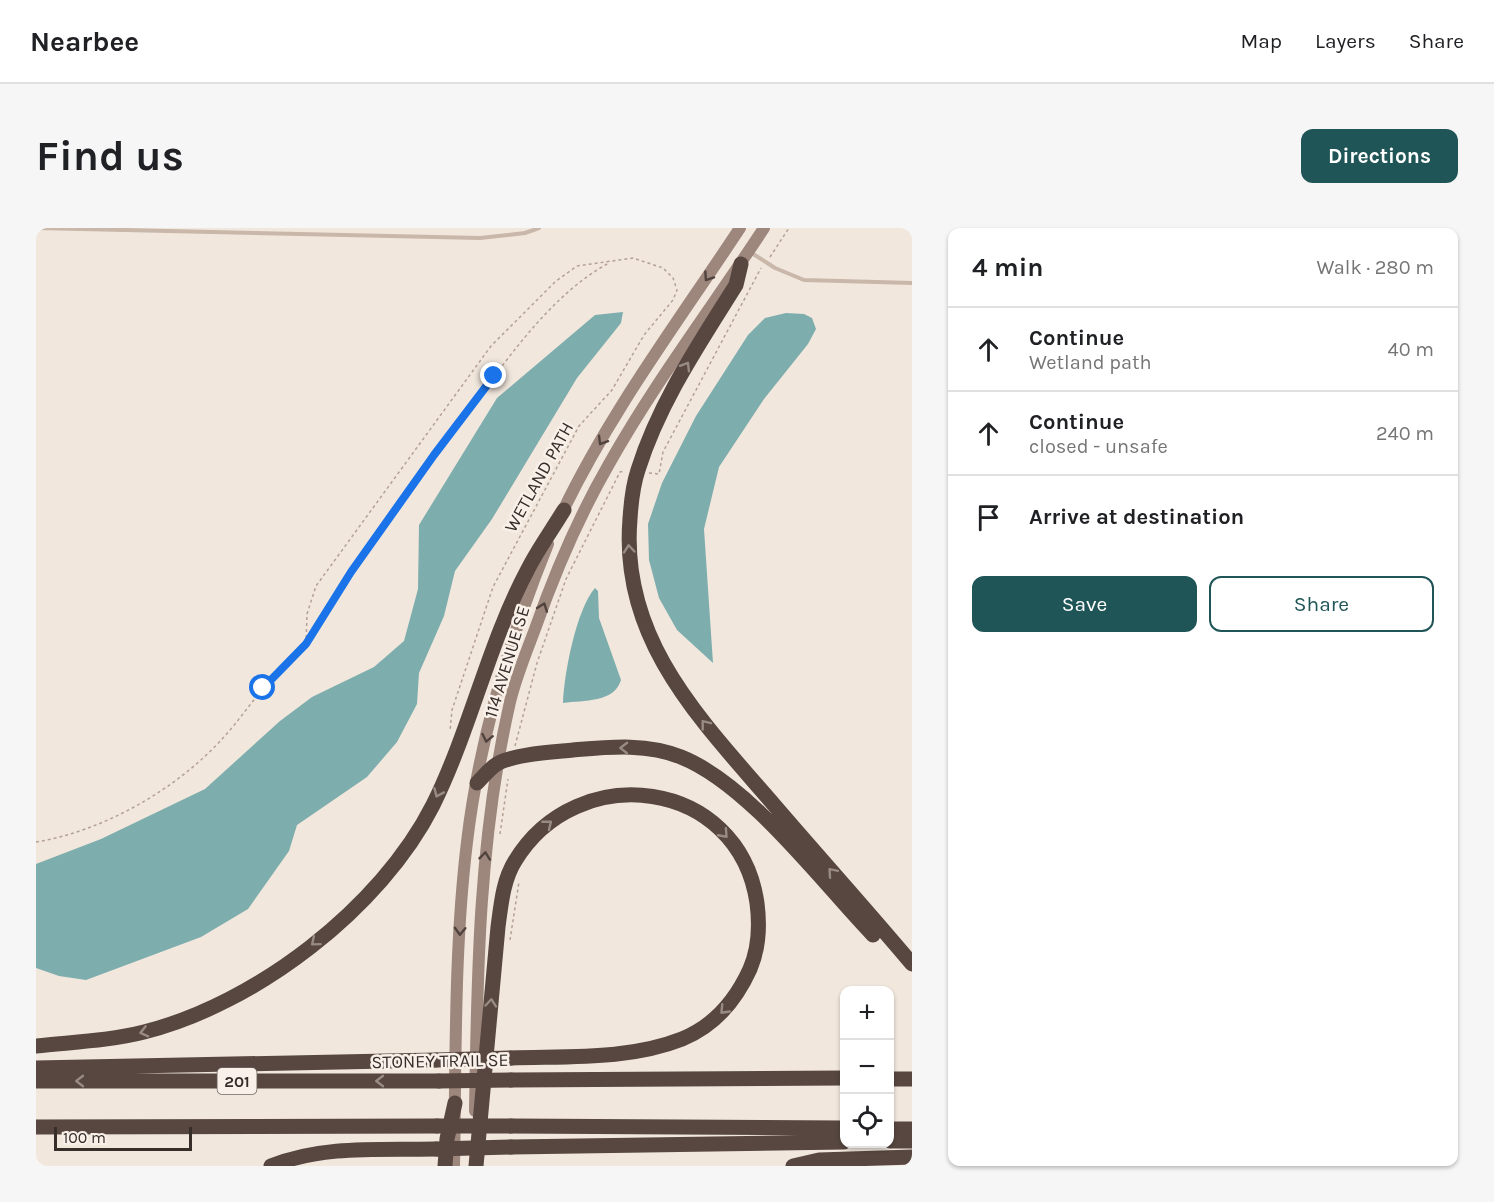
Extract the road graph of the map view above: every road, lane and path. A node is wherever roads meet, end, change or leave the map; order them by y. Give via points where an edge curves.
1 (36, 228) edge
2 (539, 228) edge
3 (740, 228) edge
4 (764, 228) edge
5 (789, 228) edge
6 (745, 258) junction
7 (613, 261) junction
8 (765, 262) junction
9 (912, 283) edge
10 (630, 469) dead end
11 (648, 472) dead end
12 (564, 510) junction
13 (306, 644) junction
14 (453, 736) dead end
15 (514, 748) dead end
16 (497, 764) junction
17 (508, 779) dead end
18 (477, 783) junction
19 (36, 842) edge
20 (499, 842) dead end
21 (912, 966) edge
22 (36, 1046) edge
23 (36, 1068) edge
24 (840, 1078) edge
25 (894, 1079) edge
26 (912, 1079) edge
27 (36, 1081) edge
28 (455, 1103) junction
29 (36, 1127) edge
30 (840, 1128) edge
31 (894, 1129) edge
32 (912, 1129) edge
33 (894, 1141) edge
34 (912, 1141) edge
35 (840, 1142) edge
36 (912, 1157) edge
37 (271, 1166) edge
38 (445, 1166) edge
39 (454, 1166) edge
40 (475, 1166) edge
41 (793, 1166) edge

1 - 2 lane via 480,238
3 -> 12 main road, 114 AVENUE SE via 598,447
4 - 6 main road, 114 AVENUE SE
5 - 8 path
6 - 8 lane
16 -> 6 main road, 114 AVENUE SE via 517,680 569,541 639,412
21 -> 6 highway via 681,693 659,658 639,608 628,540 637,470 660,411 736,285
7 - 13 path via 562,298 494,376 351,572
7 - 13 path via 577,266 556,281 491,346 316,586 307,614
7 - 14 path, WETLAND PATH via 633,258 663,268 673,278 677,290 644,335 612,390 579,426 493,587 452,710 449,726
8 - 9 lane via 804,280
8 - 11 path via 663,452 659,474
10 - 15 path via 620,472 566,579 537,663
12 -> 18 main road, 114 AVENUE SE via 507,656
12 -> 22 highway via 524,578 503,624 458,749 432,807 399,858 360,903 278,972 234,998 144,1032
13 - 19 path via 263,688 222,739 177,779 98,823
16 - 18 highway
21 -> 16 highway via 896,959 740,795 712,772 681,757 652,749 622,747 553,753
40 -> 16 main road, 114 AVENUE SE via 479,911
17 - 20 path
18 -> 28 main road, 114 AVENUE SE via 467,841 461,916
40 -> 23 highway, bridge via 500,917 502,897 514,862 544,826 563,812 613,796 660,796 693,808 735,845 748,869 760,925 754,958 741,990 724,1011 684,1038 649,1050 512,1058 436,1060
24 -> 27 highway, STONEY TRAIL SE / 201, bridge
25 - 26 highway
28 - 38 highway
28 - 39 main road, 114 AVENUE SE
29 - 30 highway, bridge
31 - 32 highway
33 - 34 highway
35 - 37 highway, bridge via 325,1152
36 - 41 highway via 819,1160

